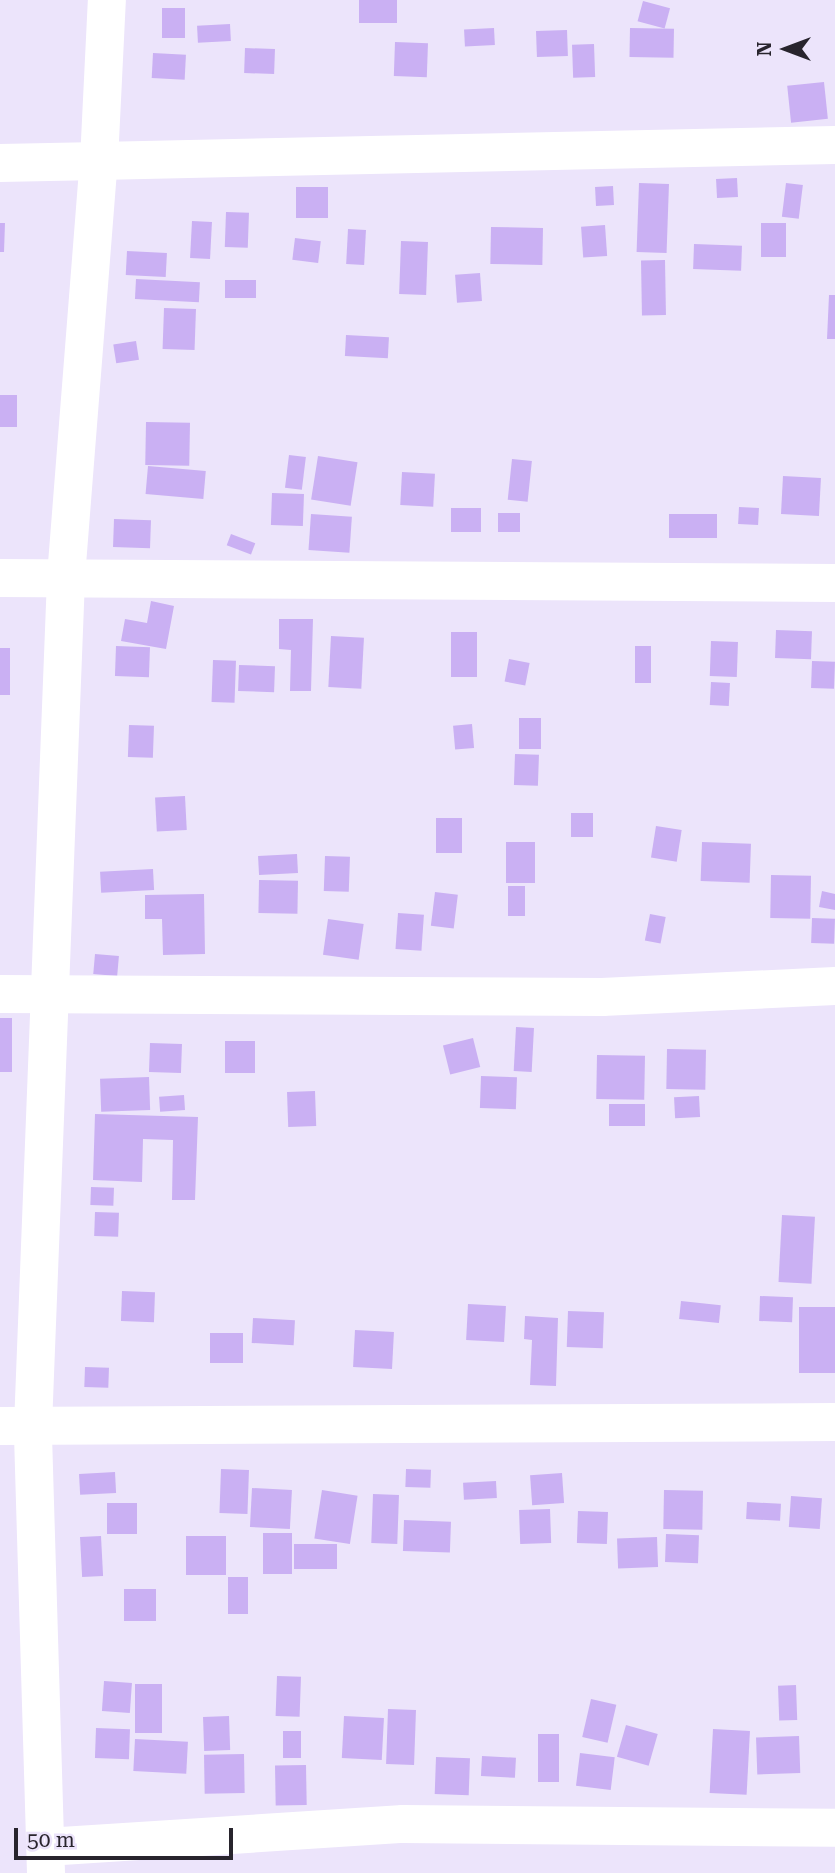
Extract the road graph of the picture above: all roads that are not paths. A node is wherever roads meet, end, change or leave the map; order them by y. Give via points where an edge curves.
1 (107, 0) edge
2 (835, 145) edge
3 (99, 162) junction
4 (0, 163) edge
5 (66, 577) junction
6 (0, 578) edge
7 (835, 583) edge
8 (835, 986) edge
9 (52, 993) junction
10 (0, 994) edge
11 (835, 1422) edge
12 (17, 1426) edge
13 (835, 1828) edge
14 (46, 1860) edge

1 - 3 street
2 - 3 street
3 - 4 street
3 - 5 street
5 - 6 street
5 - 7 street
5 - 9 street
8 - 9 street via 602,997
9 - 10 street
9 - 12 street
11 - 12 street
12 - 14 street
13 - 14 street via 403,1824

